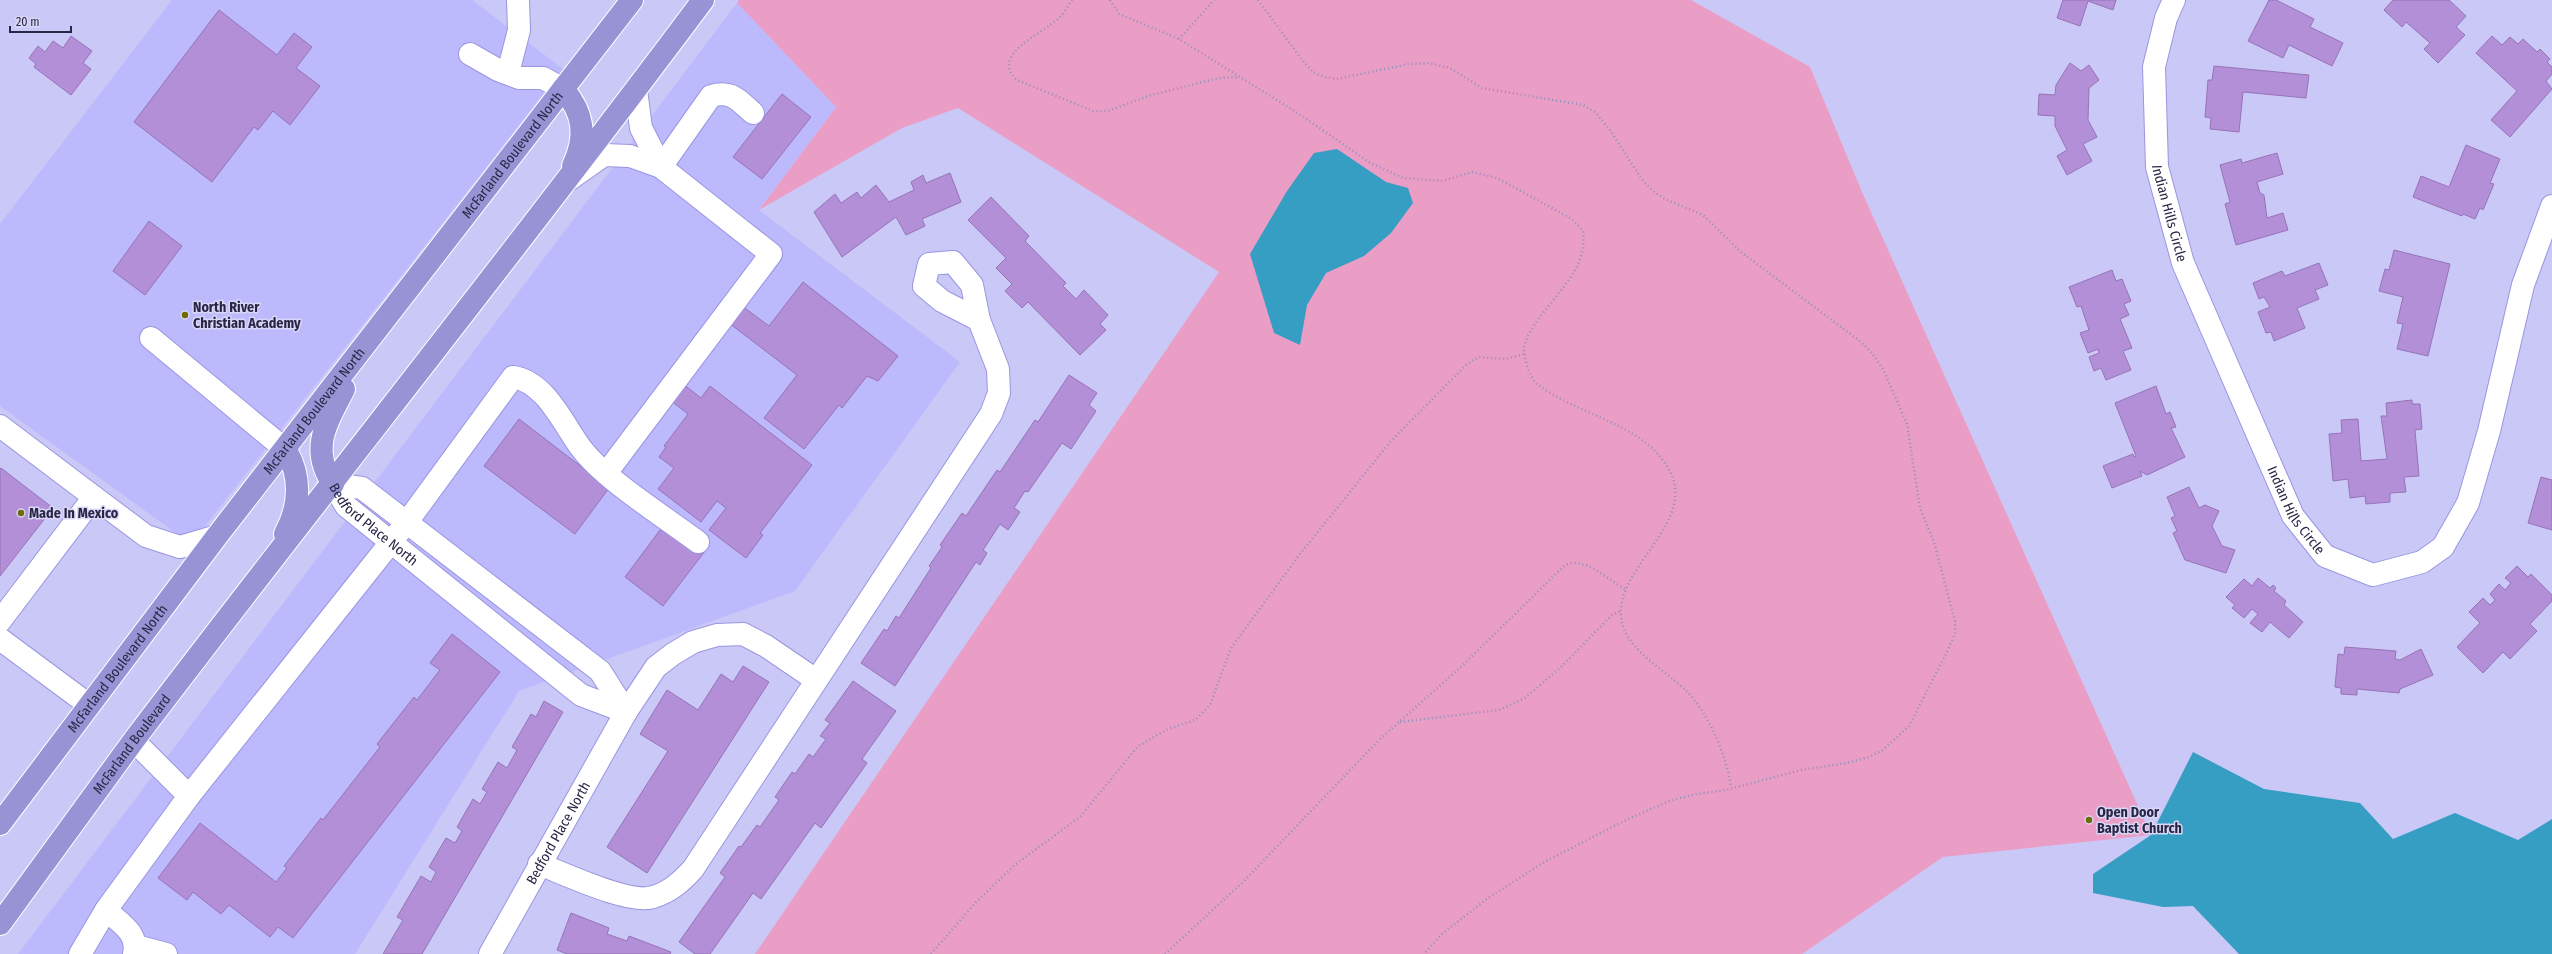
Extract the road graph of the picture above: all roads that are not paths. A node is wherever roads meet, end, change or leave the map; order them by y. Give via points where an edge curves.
1 (518, 0) edge
2 (632, 0) edge
3 (702, 0) edge
4 (2174, 0) edge
5 (470, 54) dead end
6 (508, 73) junction
7 (563, 89) junction
8 (636, 90) junction
9 (753, 113) dead end
10 (661, 167) junction
11 (567, 182) junction
12 (2552, 206) edge
13 (979, 320) dead end
14 (151, 338) dead end
15 (365, 345) junction
16 (0, 426) edge
17 (286, 450) junction
18 (607, 472) junction
19 (333, 484) junction
20 (94, 497) junction
21 (407, 522) junction
22 (217, 536) junction
23 (390, 541) junction
24 (698, 542) dead end
25 (268, 567) junction
26 (0, 621) edge
27 (0, 638) edge
28 (816, 680) junction
29 (90, 705) junction
30 (626, 712) junction
31 (134, 741) junction
32 (189, 796) junction
33 (0, 824) edge
34 (539, 864) junction
35 (106, 910) junction
36 (0, 924) edge
37 (135, 950) edge
38 (80, 954) edge
39 (166, 954) edge
40 (490, 954) edge

1 - 6 street via 518,30
2 - 7 highway, McFarland Boulevard North
3 - 8 highway
4 - 12 street, Indian Hills Circle via 2166,18 2154,67 2156,144 2157,167 2183,264 2293,516 2325,556 2373,575 2422,562 2443,547 2468,503 2489,431 2523,285
5 - 6 street
6 - 7 street via 519,78 543,78
7 - 11 highway via 575,103 582,128 578,155
7 - 15 highway, McFarland Boulevard North
8 - 10 street via 641,128
8 - 11 highway
9 - 10 street via 732,95 723,93 711,96
10 - 11 street via 630,156 604,156
10 - 18 street via 771,254
11 - 19 highway
13 - 28 street via 998,369 999,392 991,414
14 - 17 street
15 - 17 highway, McFarland Boulevard North
15 - 19 highway via 322,435 322,460
16 - 20 street
17 - 22 highway, McFarland Boulevard North
17 - 25 highway via 294,463 297,500 289,527
18 - 21 street via 582,449 539,390 524,379 513,378
18 - 24 street
19 - 21 street, Bedford Place North via 362,488
19 - 23 street, Bedford Place North via 346,506
19 - 25 highway
20 - 22 street via 146,536 180,547
20 - 26 street
21 - 23 street
21 - 30 street, Bedford Place North via 600,671
22 - 29 highway, McFarland Boulevard North
23 - 30 street, Bedford Place North via 581,695
23 - 32 street
25 - 31 highway, McFarland Boulevard
27 - 29 street
28 - 30 street via 766,646 743,634 717,635 693,642 656,667
28 - 34 street via 693,869 675,888 652,898 629,896
29 - 33 highway, McFarland Boulevard North
30 - 34 street, Bedford Place North
31 - 32 street
31 - 36 highway, McFarland Boulevard
32 - 35 street
34 - 40 street, Bedford Place North
35 - 37 street via 132,933
35 - 38 street
37 - 39 street

